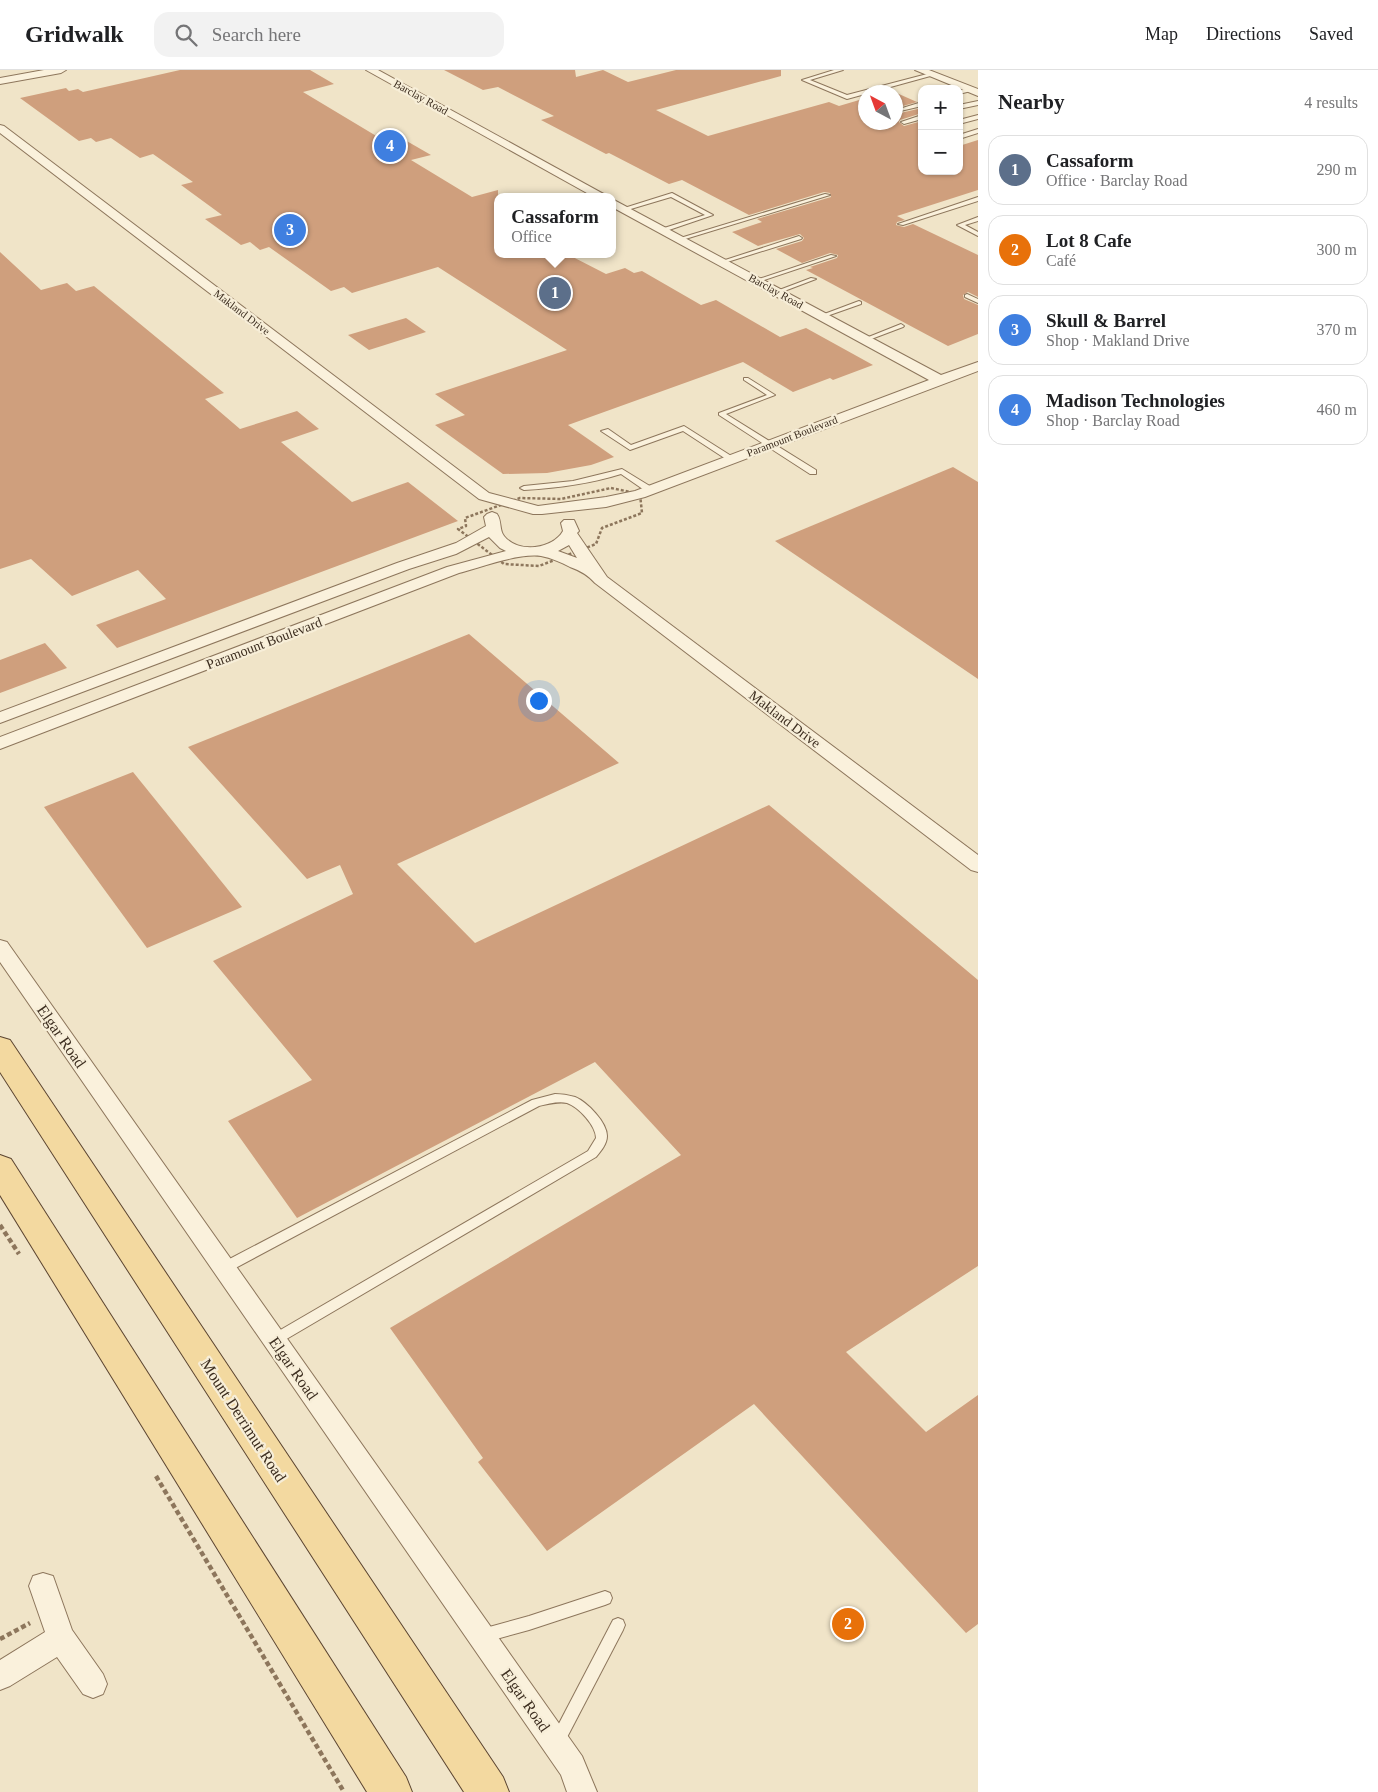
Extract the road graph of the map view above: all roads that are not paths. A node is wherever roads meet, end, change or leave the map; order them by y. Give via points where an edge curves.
1 (61, 70) edge
2 (371, 70) edge
3 (840, 70) edge
4 (920, 70) edge
5 (931, 75) junction
6 (0, 83) edge
7 (969, 92) edge
8 (978, 103) edge
9 (918, 105) edge
10 (963, 106) edge
11 (903, 109) edge
12 (978, 117) edge
13 (918, 118) edge
14 (963, 121) edge
15 (904, 122) dead end
16 (0, 128) edge
17 (978, 131) edge
18 (963, 136) edge
19 (596, 193) edge
20 (827, 195) dead end
21 (978, 199) edge
22 (616, 204) edge
23 (624, 209) junction
24 (978, 219) edge
25 (901, 224) dead end
26 (663, 230) junction
27 (978, 234) edge
28 (799, 238) dead end
29 (680, 239) junction
30 (834, 256) dead end
31 (722, 262) junction
32 (813, 279) dead end
33 (756, 281) junction
34 (777, 292) junction
35 (967, 296) dead end
36 (978, 301) edge
37 (859, 303) dead end
38 (822, 316) junction
39 (902, 326) dead end
40 (864, 340) junction
41 (977, 367) edge
42 (746, 380) dead end
43 (939, 380) junction
44 (604, 431) dead end
45 (770, 445) junction
46 (732, 459) junction
47 (813, 472) dead end
48 (524, 488) dead end
49 (650, 490) junction
50 (484, 496) junction
51 (606, 502) junction
52 (538, 509) junction
53 (494, 525) junction
54 (570, 532) junction
55 (534, 551) junction
56 (593, 571) junction
57 (0, 718) edge
58 (0, 743) edge
59 (978, 865) edge
60 (0, 947) edge
61 (0, 1048) edge
62 (0, 1168) edge
63 (224, 1268) junction
64 (274, 1340) junction
65 (43, 1586) dead end
66 (605, 1598) dead end
67 (56, 1625) junction
68 (618, 1625) dead end
69 (481, 1636) junction
70 (0, 1676) edge
71 (93, 1684) dead end
72 (556, 1743) junction
73 (391, 1792) edge
74 (488, 1792) edge
75 (582, 1792) edge

1 - 6 street
2 - 19 street, Barclay Road
3 - 5 lane via 806,80 847,97
4 - 5 street
5 - 7 street
8 - 10 lane
9 - 11 lane
12 - 14 lane
13 - 15 lane
16 - 50 street, Makland Drive
17 - 18 lane
20 - 29 lane
21 - 25 lane
22 - 23 street, Barclay Road
23 - 26 street, Barclay Road
23 - 26 lane via 672,195 710,215
24 - 27 lane via 960,226
26 - 29 street, Barclay Road
28 - 31 lane
29 - 31 street, Barclay Road
30 - 33 lane
31 - 33 street, Barclay Road
32 - 34 lane
33 - 34 street, Barclay Road
34 - 38 street, Barclay Road
35 - 36 lane
37 - 38 lane
38 - 40 street, Barclay Road
39 - 40 lane
40 - 43 street, Barclay Road
41 - 43 street, Paramount Boulevard
42 - 45 lane via 772,395 721,414
43 - 45 street, Paramount Boulevard
44 - 46 lane via 630,448 684,428
45 - 46 street, Paramount Boulevard
45 - 47 lane
46 - 49 street, Paramount Boulevard
48 - 49 lane via 600,479 622,471
49 - 51 street, Paramount Boulevard
50 - 52 street, Makland Drive
50 - 53 street
51 - 52 street, Paramount Boulevard
51 - 54 street, Paramount Boulevard via 584,516
52 - 53 street, Paramount Boulevard via 509,512
52 - 54 street, Makland Drive via 563,517
53 - 55 street, Makland Drive via 498,540 518,549
53 - 57 street, Paramount Boulevard via 473,541 443,555 403,566
54 - 55 street, Paramount Boulevard via 559,545
54 - 56 street, Makland Drive
55 - 56 street, Makland Drive via 562,557
55 - 58 street, Paramount Boulevard via 453,570
56 - 59 street, Makland Drive
60 - 63 street, Elgar Road
61 - 74 main road, Mount Derrimut Road
62 - 73 main road
63 - 64 street, Elgar Road
63 - 64 lane via 536,1103 569,1099 582,1107 600,1126 602,1136 592,1154
64 - 69 street, Elgar Road
65 - 67 street
66 - 69 lane
67 - 70 street
67 - 71 street
68 - 72 lane
69 - 72 street, Elgar Road
72 - 75 street, Elgar Road via 572,1766

